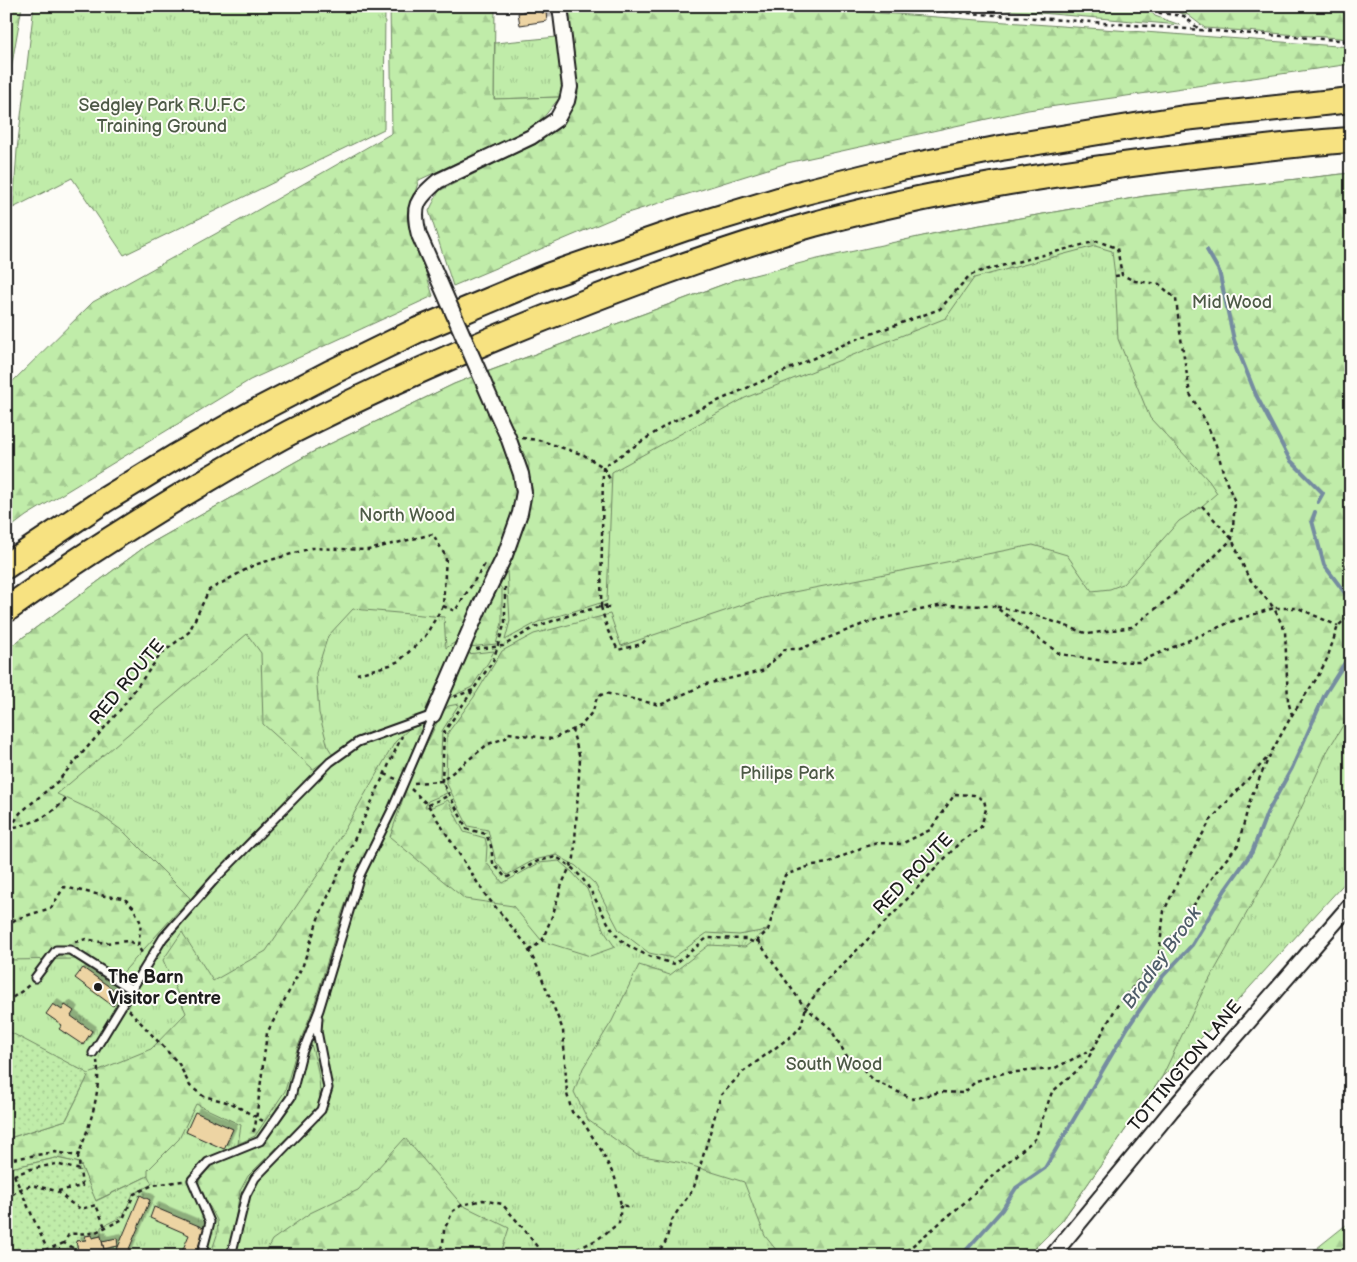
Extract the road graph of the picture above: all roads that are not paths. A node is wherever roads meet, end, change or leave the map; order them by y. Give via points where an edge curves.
1 (560, 6) edge
2 (1351, 100) edge
3 (1351, 140) edge
4 (6, 566) edge
5 (6, 610) edge
6 (433, 715) junction
7 (1351, 904) edge
8 (35, 978) road end
9 (131, 989) junction
10 (319, 1010) junction
11 (93, 1053) road end
12 (201, 1256) edge
13 (231, 1256) edge
14 (1052, 1256) edge

1 - 6 street, bridge via 570,80 565,107 557,119 531,137 438,181 416,205 419,235 508,437 522,474 524,492 505,555
2 - 4 highway via 1184,118 901,168 805,192 677,231 550,275 418,330 251,414 103,501
3 - 5 highway via 1277,145 1077,170 1001,183 813,224 705,258 509,332 285,435 108,540
6 - 9 lane via 358,742 330,762 162,938
6 - 10 lane via 360,875
7 - 14 street, TOTTINGTON LANE via 1171,1111
8 - 9 lane via 56,950 70,950
9 - 11 lane
10 - 12 lane via 302,1053 290,1097 260,1142 208,1162 192,1180 210,1222
10 - 13 lane via 317,1031 328,1088 321,1110 255,1178 246,1195

